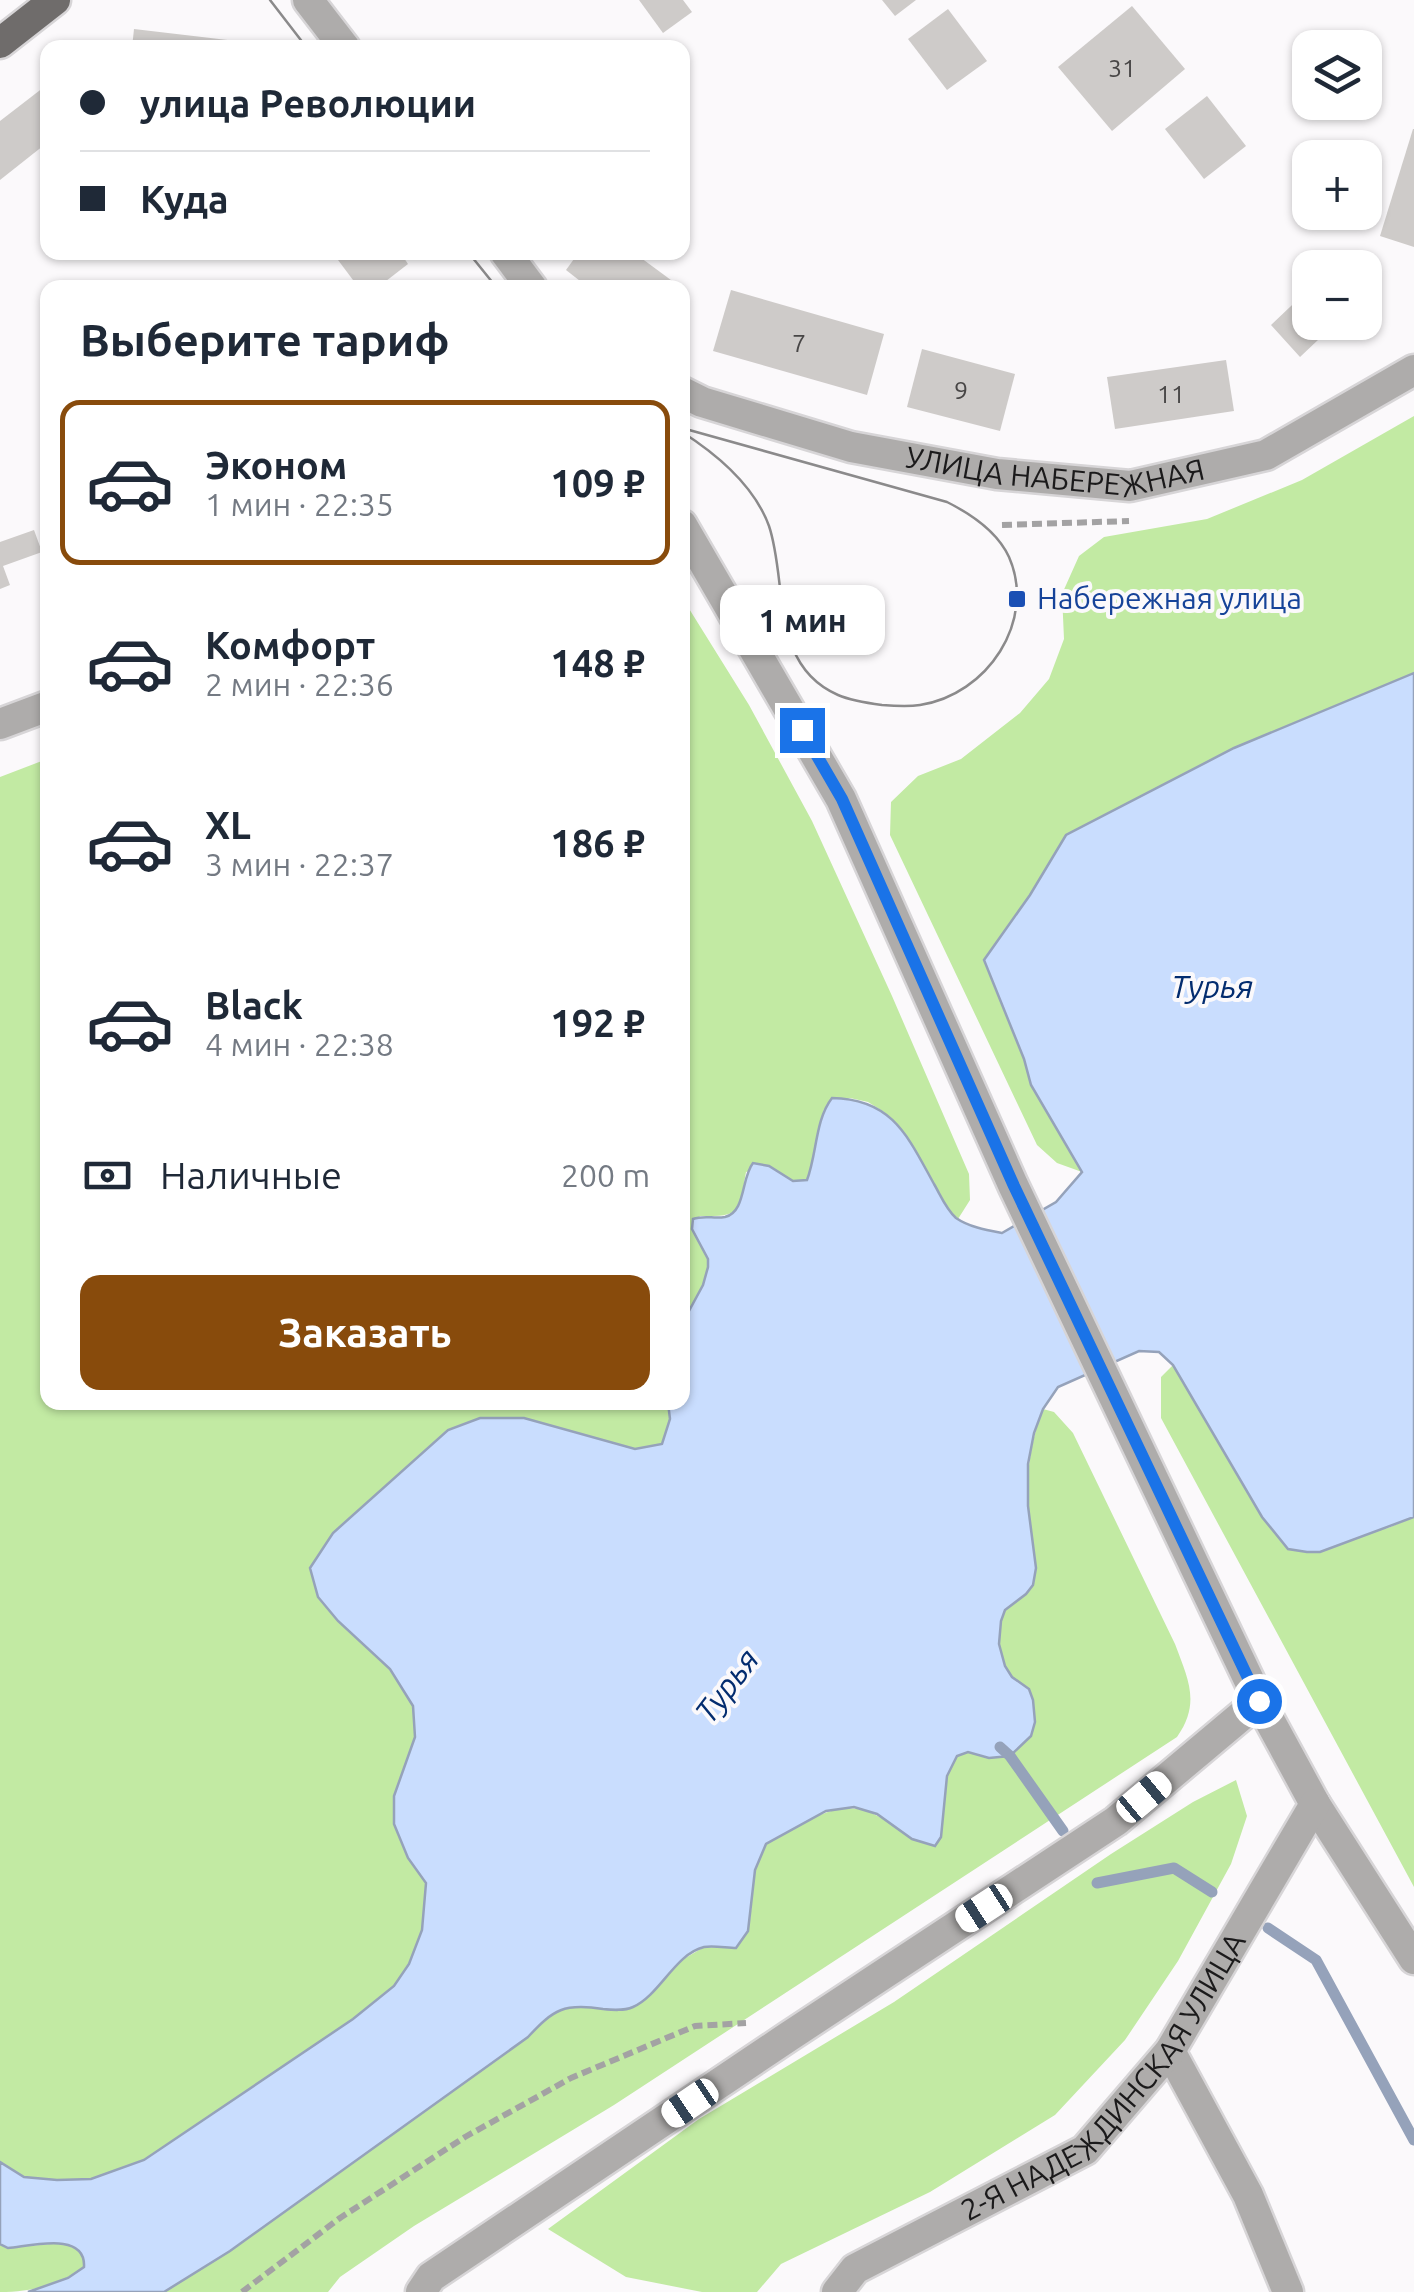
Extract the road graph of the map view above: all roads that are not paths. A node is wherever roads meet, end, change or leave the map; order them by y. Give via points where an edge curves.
1 (55, 0) edge
2 (308, 0) edge
3 (340, 40) edge
4 (0, 43) edge
5 (1414, 370) edge
6 (690, 396) edge
7 (690, 539) edge
8 (40, 709) edge
9 (0, 724) edge
10 (1259, 1701) junction
11 (1316, 1804) junction
12 (1414, 1959) edge
13 (1170, 2050) junction
14 (421, 2292) edge
15 (837, 2292) edge
16 (1288, 2292) edge

1 - 4 main road
2 - 3 street
5 - 6 street, УЛИЦА НАБЕРЕЖНАЯ via 1266,456 1130,486 997,474 851,447
7 - 10 street via 842,799 1014,1186
8 - 9 street
10 - 11 street
10 - 14 street via 1116,1821 431,2277
11 - 12 street
11 - 13 street, 2-Я НАДЕЖДИНСКАЯ УЛИЦА
13 - 15 street, 2-Я НАДЕЖДИНСКАЯ УЛИЦА via 1085,2150 856,2269
13 - 16 street via 1248,2195

